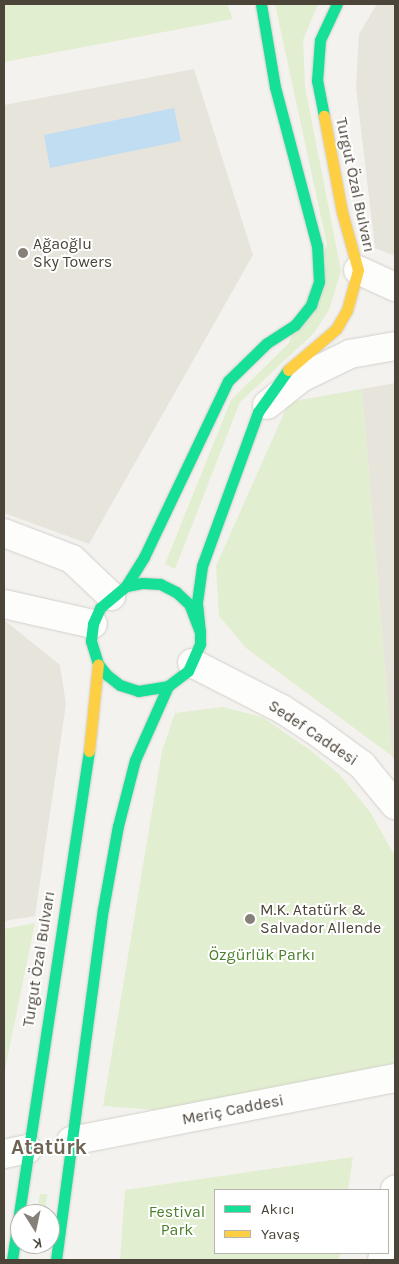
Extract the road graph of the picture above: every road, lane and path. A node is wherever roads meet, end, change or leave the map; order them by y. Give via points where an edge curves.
1 (261, 4) edge
2 (337, 4) edge
3 (358, 270) junction
4 (395, 287) edge
5 (395, 346) edge
6 (258, 412) junction
7 (4, 533) edge
8 (118, 591) junction
9 (4, 604) edge
10 (93, 624) junction
11 (200, 632) junction
12 (192, 663) junction
13 (98, 664) junction
14 (168, 686) junction
15 (395, 806) edge
16 (395, 1078) edge
17 (71, 1141) junction
18 (15, 1151) edge
19 (395, 1190) edge
20 (389, 1225) edge
21 (12, 1260) edge
22 (56, 1260) edge

1 - 8 main road, Turgut Özal Bulvarı via 276,87 317,246 319,282 311,305 295,325 267,343 228,381 144,557
2 - 3 main road, Turgut Özal Bulvarı via 320,40 317,81
3 - 4 street
3 - 6 main road, Turgut Özal Bulvarı via 347,310 336,329 288,370
5 - 6 street via 350,354 301,378
6 - 11 main road, Turgut Özal Bulvarı via 202,566 197,602
7 - 8 street via 72,559
8 - 10 main road, Turgut Özal Bulvarı via 100,608
8 - 11 main road via 160,584 176,592 189,604
9 - 10 street
10 - 13 main road, Turgut Özal Bulvarı via 91,641
11 - 12 main road, Turgut Özal Bulvarı via 197,655
12 - 14 main road, Turgut Özal Bulvarı via 179,680
12 - 15 street, Sedef Caddesi via 282,709 312,729 362,765
13 - 14 main road via 107,676 129,688 154,690
13 - 18 main road, Turgut Özal Bulvarı via 89,748
14 - 17 main road, Turgut Özal Bulvarı via 135,760 118,826
16 - 17 street, Meriç Caddesi
17 - 22 main road, Turgut Özal Bulvarı
18 - 21 main road, Turgut Özal Bulvarı
19 - 20 street

